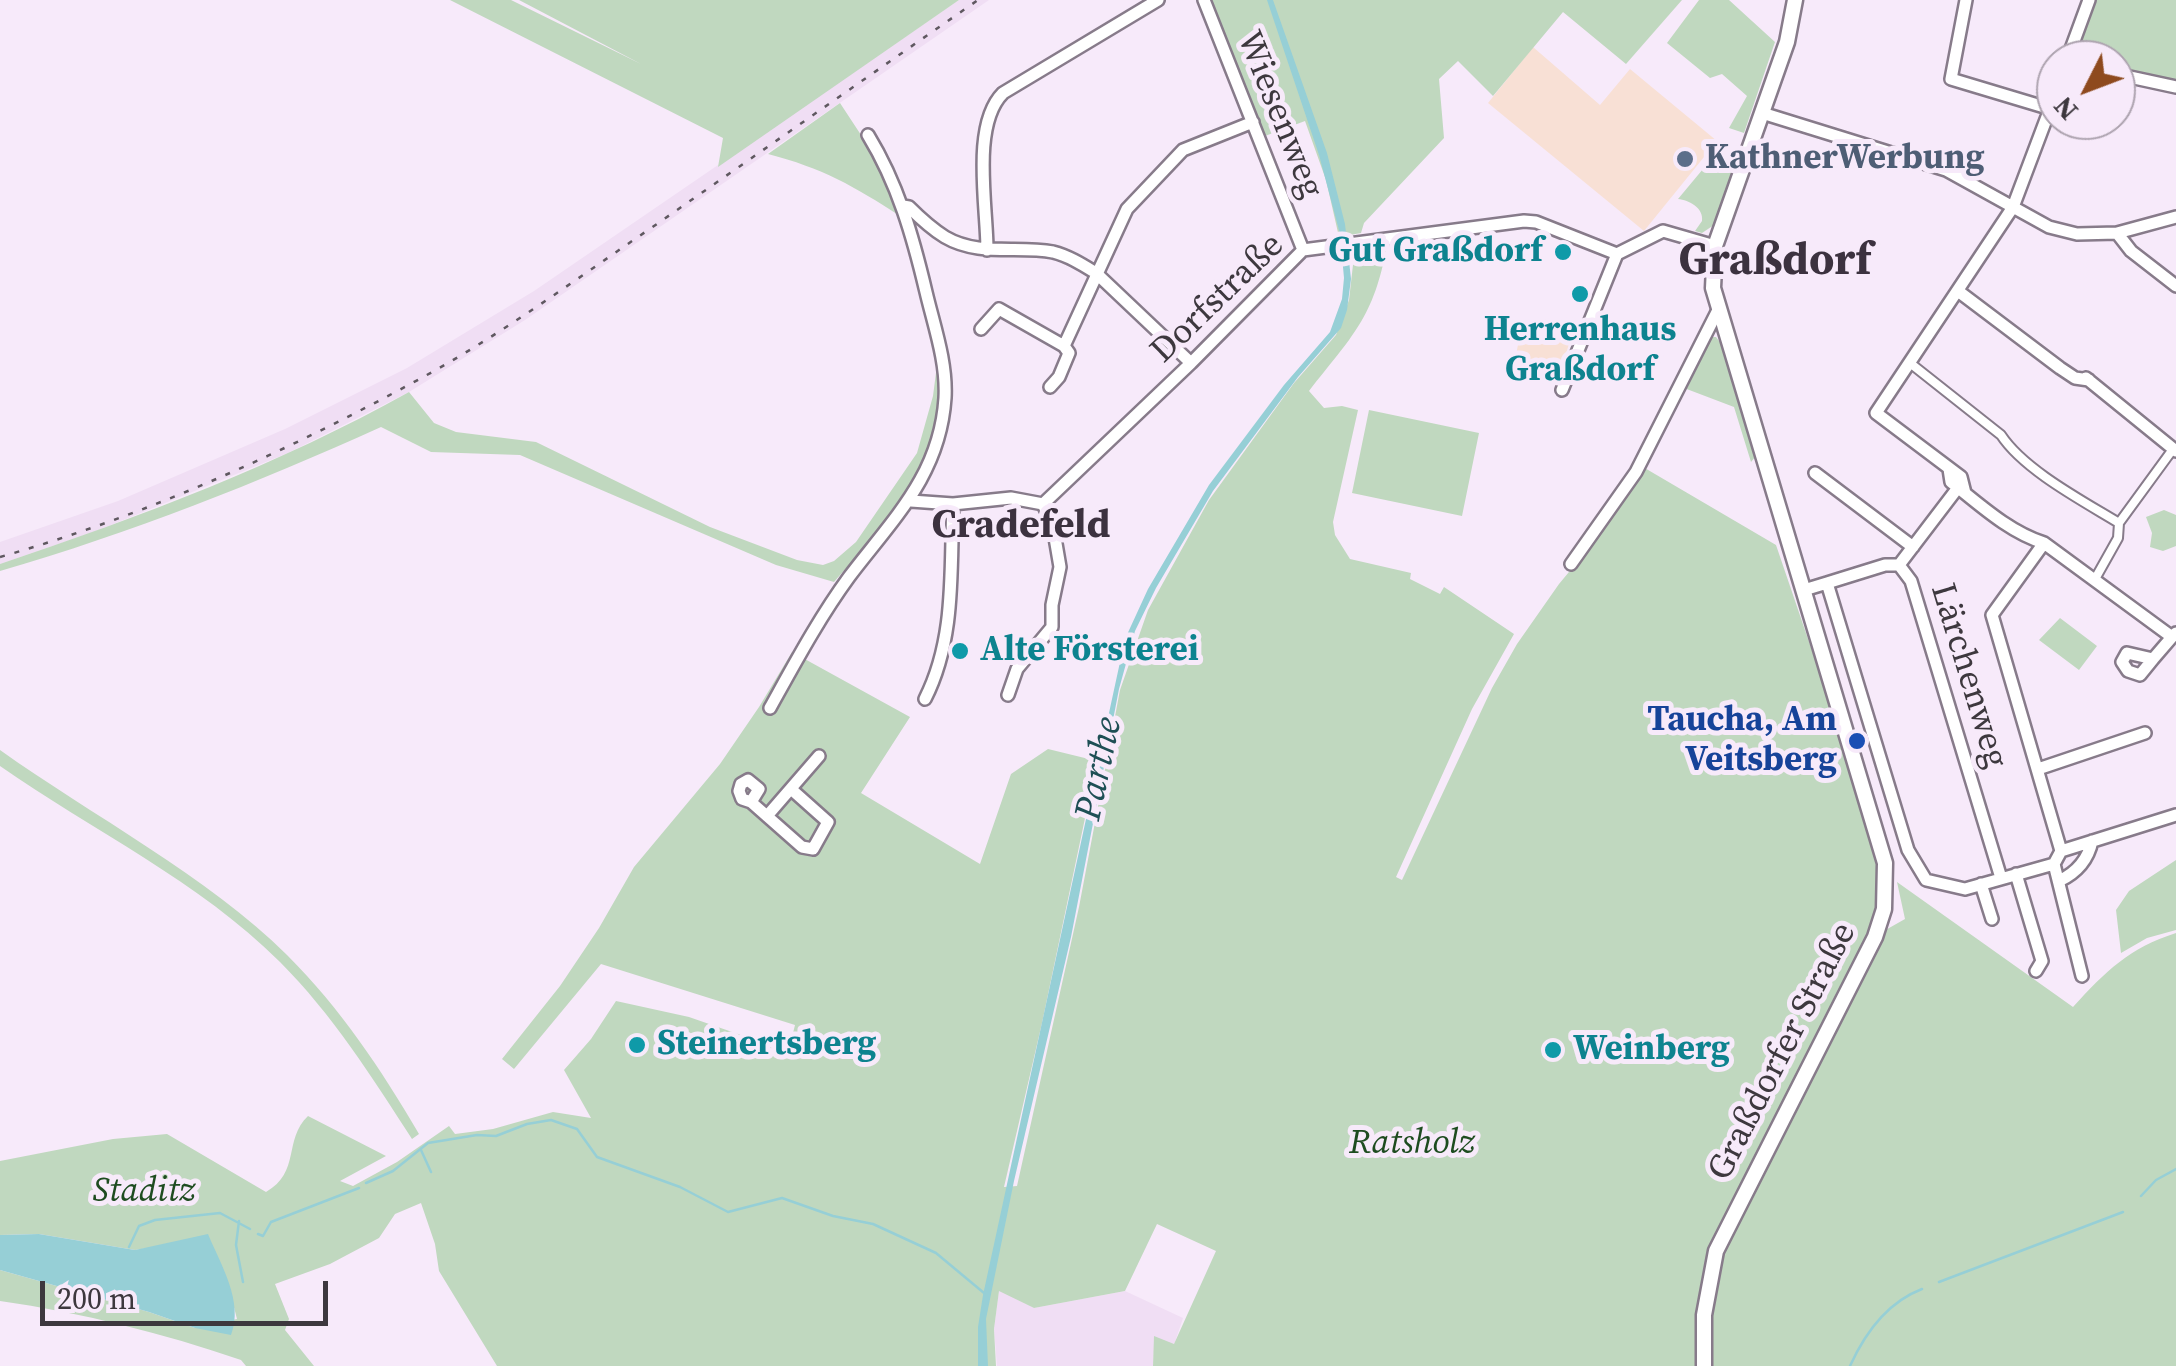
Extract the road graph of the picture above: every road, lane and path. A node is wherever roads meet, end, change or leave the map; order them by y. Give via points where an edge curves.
1 (1158, 0) edge
2 (1204, 0) edge
3 (1795, 0) edge
4 (1966, 0) edge
5 (2089, 0) edge
6 (2077, 40) edge
7 (2136, 78) edge
8 (2176, 87) edge
9 (2036, 104) edge
10 (1762, 113) junction
11 (1253, 122) junction
12 (868, 135) dead end
13 (2039, 140) edge
14 (902, 206) junction
15 (2013, 207) junction
16 (2176, 217) edge
17 (2116, 233) junction
18 (1714, 246) junction
19 (987, 250) junction
20 (1303, 250) junction
21 (1617, 254) junction
22 (1096, 273) junction
23 (2176, 286) edge
24 (1958, 291) junction
25 (1718, 310) junction
26 (981, 329) dead end
27 (1064, 346) junction
28 (1191, 363) junction
29 (1910, 363) junction
30 (1050, 387) dead end
31 (1562, 390) dead end
32 (2175, 450) edge
33 (1966, 464) dead end
34 (1816, 473) dead end
35 (1958, 481) junction
36 (910, 501) junction
37 (953, 504) junction
38 (1043, 504) junction
39 (2120, 523) junction
40 (2044, 542) junction
41 (1913, 547) junction
42 (1571, 564) dead end
43 (1899, 565) junction
44 (2095, 579) junction
45 (1826, 584) junction
46 (1804, 590) junction
47 (2174, 635) edge
48 (2153, 659) dead end
49 (1008, 694) dead end
50 (925, 699) dead end
51 (770, 708) dead end
52 (2146, 734) dead end
53 (819, 756) dead end
54 (2038, 769) junction
55 (791, 789) junction
56 (751, 802) dead end
57 (2176, 815) edge
58 (768, 816) junction
59 (2092, 841) junction
60 (2061, 850) junction
61 (2054, 864) junction
62 (2016, 874) junction
63 (2001, 878) junction
64 (2058, 881) junction
65 (1981, 884) junction
66 (1992, 919) dead end
67 (2036, 971) dead end
68 (2082, 976) dead end
69 (1704, 1366) edge

1 - 19 street via 995,102 984,133
2 - 11 street, Wiesenweg
3 - 10 street, Graßdorfer Straße
4 - 9 street via 1951,79
5 - 6 street
7 - 8 street
10 - 15 street via 1946,170
10 - 18 street, Graßdorfer Straße
11 - 20 street, Wiesenweg
11 - 22 street via 1195,144 1163,169 1127,208
12 - 14 street
13 - 15 street
14 - 19 street via 946,238
14 - 36 street via 943,364 945,396 928,467
15 - 17 street via 2049,227
15 - 24 street
16 - 17 street
17 - 23 street
18 - 21 street via 1663,231
18 - 25 street, Graßdorfer Straße
19 - 22 street via 1054,252
20 - 21 street, Dorfstraße via 1536,222
20 - 28 street, Dorfstraße
21 - 31 street
22 - 27 street
22 - 28 street
24 - 29 street
24 - 32 street via 2060,368 2079,372
25 - 42 street via 1636,472
25 - 46 street, Graßdorfer Straße
26 - 27 street via 998,309
27 - 30 street via 1069,353
28 - 38 street, Dorfstraße
29 - 35 street via 1876,413
29 - 39 street via 2010,449
32 - 39 street
33 - 35 street
34 - 41 street
35 - 40 street via 2024,536
35 - 41 street
36 - 37 street
36 - 51 street via 832,602
37 - 38 street via 1011,498
37 - 50 street via 948,637
38 - 49 street via 1060,567 1052,627 1017,669
39 - 44 street
40 - 44 street
40 - 54 street via 1992,615
41 - 43 street
43 - 45 street, Lärchenweg
43 - 63 street, Lärchenweg via 1910,580
44 - 47 street
45 - 46 street
45 - 65 street via 1908,850 1926,880 1965,889
46 - 69 street, Graßdorfer Straße via 1886,863 1884,909 1876,937 1716,1251 1704,1315
47 - 48 street
52 - 54 street
53 - 55 street
54 - 60 street
55 - 58 street
55 - 58 street via 828,822 813,849
56 - 58 street
57 - 59 street
59 - 60 street
59 - 64 street via 2073,874
60 - 61 street
61 - 62 street
61 - 64 street
62 - 63 street
62 - 67 street via 2042,961
63 - 65 street
64 - 68 street
65 - 66 street

